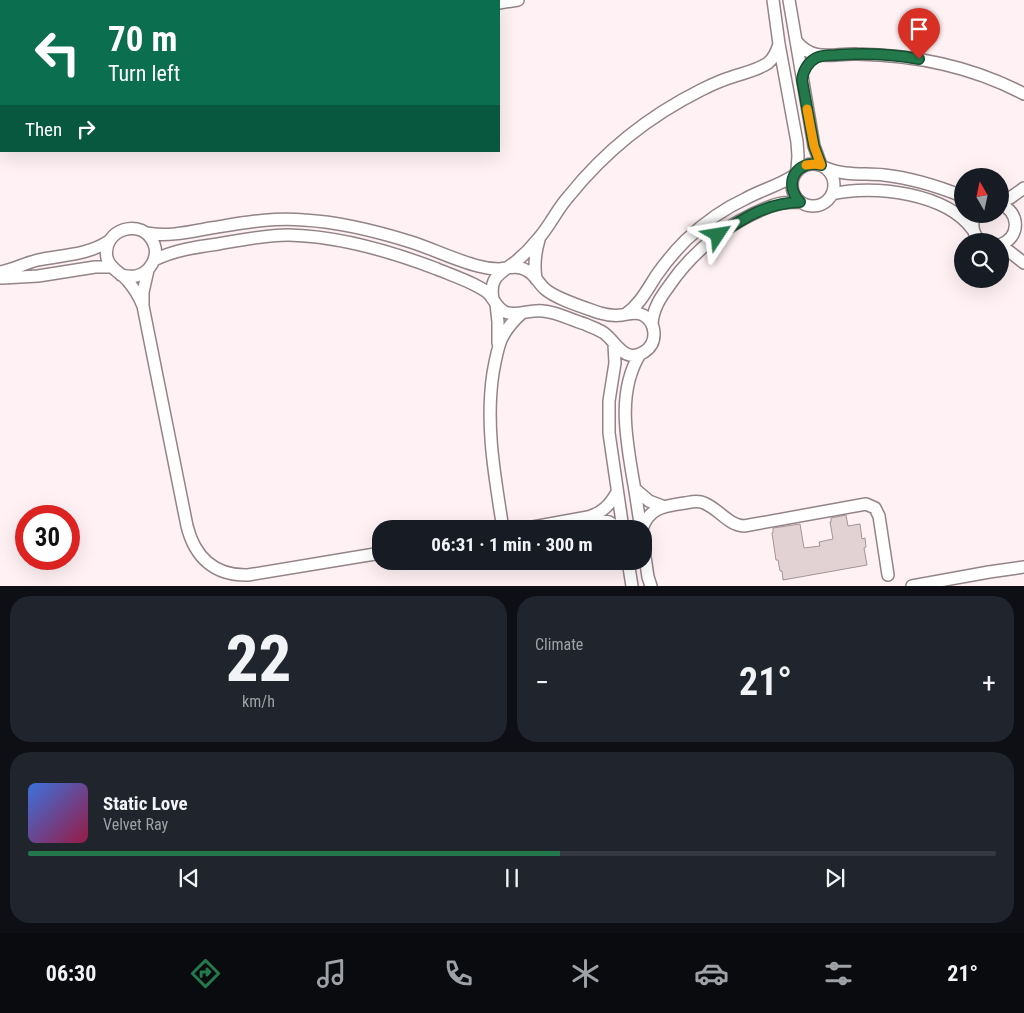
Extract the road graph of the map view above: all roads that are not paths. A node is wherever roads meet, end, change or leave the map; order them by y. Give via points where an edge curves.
1 (518, 0) edge
2 (500, 4) edge
3 (772, 4) edge
4 (788, 4) edge
5 (796, 41) junction
6 (779, 44) junction
7 (822, 56) junction
8 (758, 68) junction
9 (802, 80) junction
10 (786, 83) junction
11 (1024, 94) edge
12 (824, 167) junction
13 (795, 173) junction
14 (1024, 188) edge
15 (954, 193) edge
16 (832, 194) junction
17 (1009, 198) edge
18 (800, 202) junction
19 (1009, 210) edge
20 (973, 223) edge
21 (1015, 223) junction
22 (973, 230) junction
23 (146, 233) junction
24 (974, 233) edge
25 (1023, 237) edge
26 (540, 238) junction
27 (1009, 240) edge
28 (110, 241) junction
29 (1009, 251) edge
30 (154, 260) junction
31 (1024, 263) edge
32 (506, 268) junction
33 (148, 270) junction
34 (116, 271) junction
35 (0, 272) edge
36 (0, 278) edge
37 (536, 279) junction
38 (494, 302) junction
39 (143, 306) junction
40 (522, 313) junction
41 (626, 314) junction
42 (652, 324) junction
43 (614, 344) junction
44 (498, 348) junction
45 (640, 354) junction
46 (634, 489) junction
47 (617, 492) junction
48 (662, 506) junction
49 (588, 517) junction
50 (502, 520) edge
51 (572, 520) edge
52 (604, 520) edge
53 (621, 520) edge
54 (639, 520) edge
55 (646, 520) edge
56 (372, 554) edge
57 (1024, 568) edge
58 (630, 570) edge
59 (647, 570) edge
60 (888, 575) dead end
61 (649, 583) edge
62 (632, 584) edge
63 (912, 586) edge

1 - 2 street
3 - 6 street
4 - 5 street
5 - 7 street via 807,52
5 - 9 street
6 - 8 street via 772,59
6 - 10 street
7 - 9 street via 808,65
7 - 11 street via 879,54 906,57 977,74
8 - 10 street via 779,74
8 - 26 street via 703,88 652,117 586,175
9 - 12 street via 814,146
10 - 13 street via 798,149
12 - 13 street via 809,164
12 - 15 street via 840,173 908,179
12 - 16 street via 834,183
13 - 18 street via 792,190
13 - 41 street via 782,183 724,210 703,225 668,260 638,303
14 - 17 street
16 - 18 street via 818,205
16 - 22 street via 867,189 912,195 957,213
18 - 42 street via 780,203 754,213 701,249 661,298 654,310
19 - 21 street
20 - 22 street
21 - 25 street
21 - 27 street
22 - 24 street
23 - 28 street via 126,229 119,231
23 - 30 street via 154,245
23 - 32 street via 165,235 268,220 304,220 340,224 389,236 480,267
26 - 32 street
26 - 37 street via 535,262
28 - 34 street via 108,261
28 - 35 street via 93,250
29 - 31 street
30 - 33 street
30 - 38 street via 179,250 251,238 286,235 320,238 420,262 473,284 487,292
32 - 37 street via 526,270
32 - 38 street via 492,285
33 - 34 street via 135,276
33 - 39 street
34 - 36 street via 95,267 43,276
34 - 39 street via 136,292
37 - 41 street via 558,297 603,314
38 - 40 street via 507,313
38 - 44 street
39 - 56 street via 188,531 200,555 225,573 248,575
40 - 43 street via 536,310 552,312 606,334
40 - 44 street via 505,332
41 - 42 street via 644,316
42 - 45 street via 652,342
43 - 45 street via 628,354
43 - 47 street via 609,433
44 - 50 street via 490,433
45 - 46 street via 631,374 625,416
46 - 48 street
46 - 54 street
47 - 49 street via 601,512
47 - 53 street
48 - 55 street
48 - 60 street via 701,502 732,523 744,526 870,506 879,516
49 - 51 street
49 - 52 street
57 - 63 street
58 - 62 street
59 - 61 street

